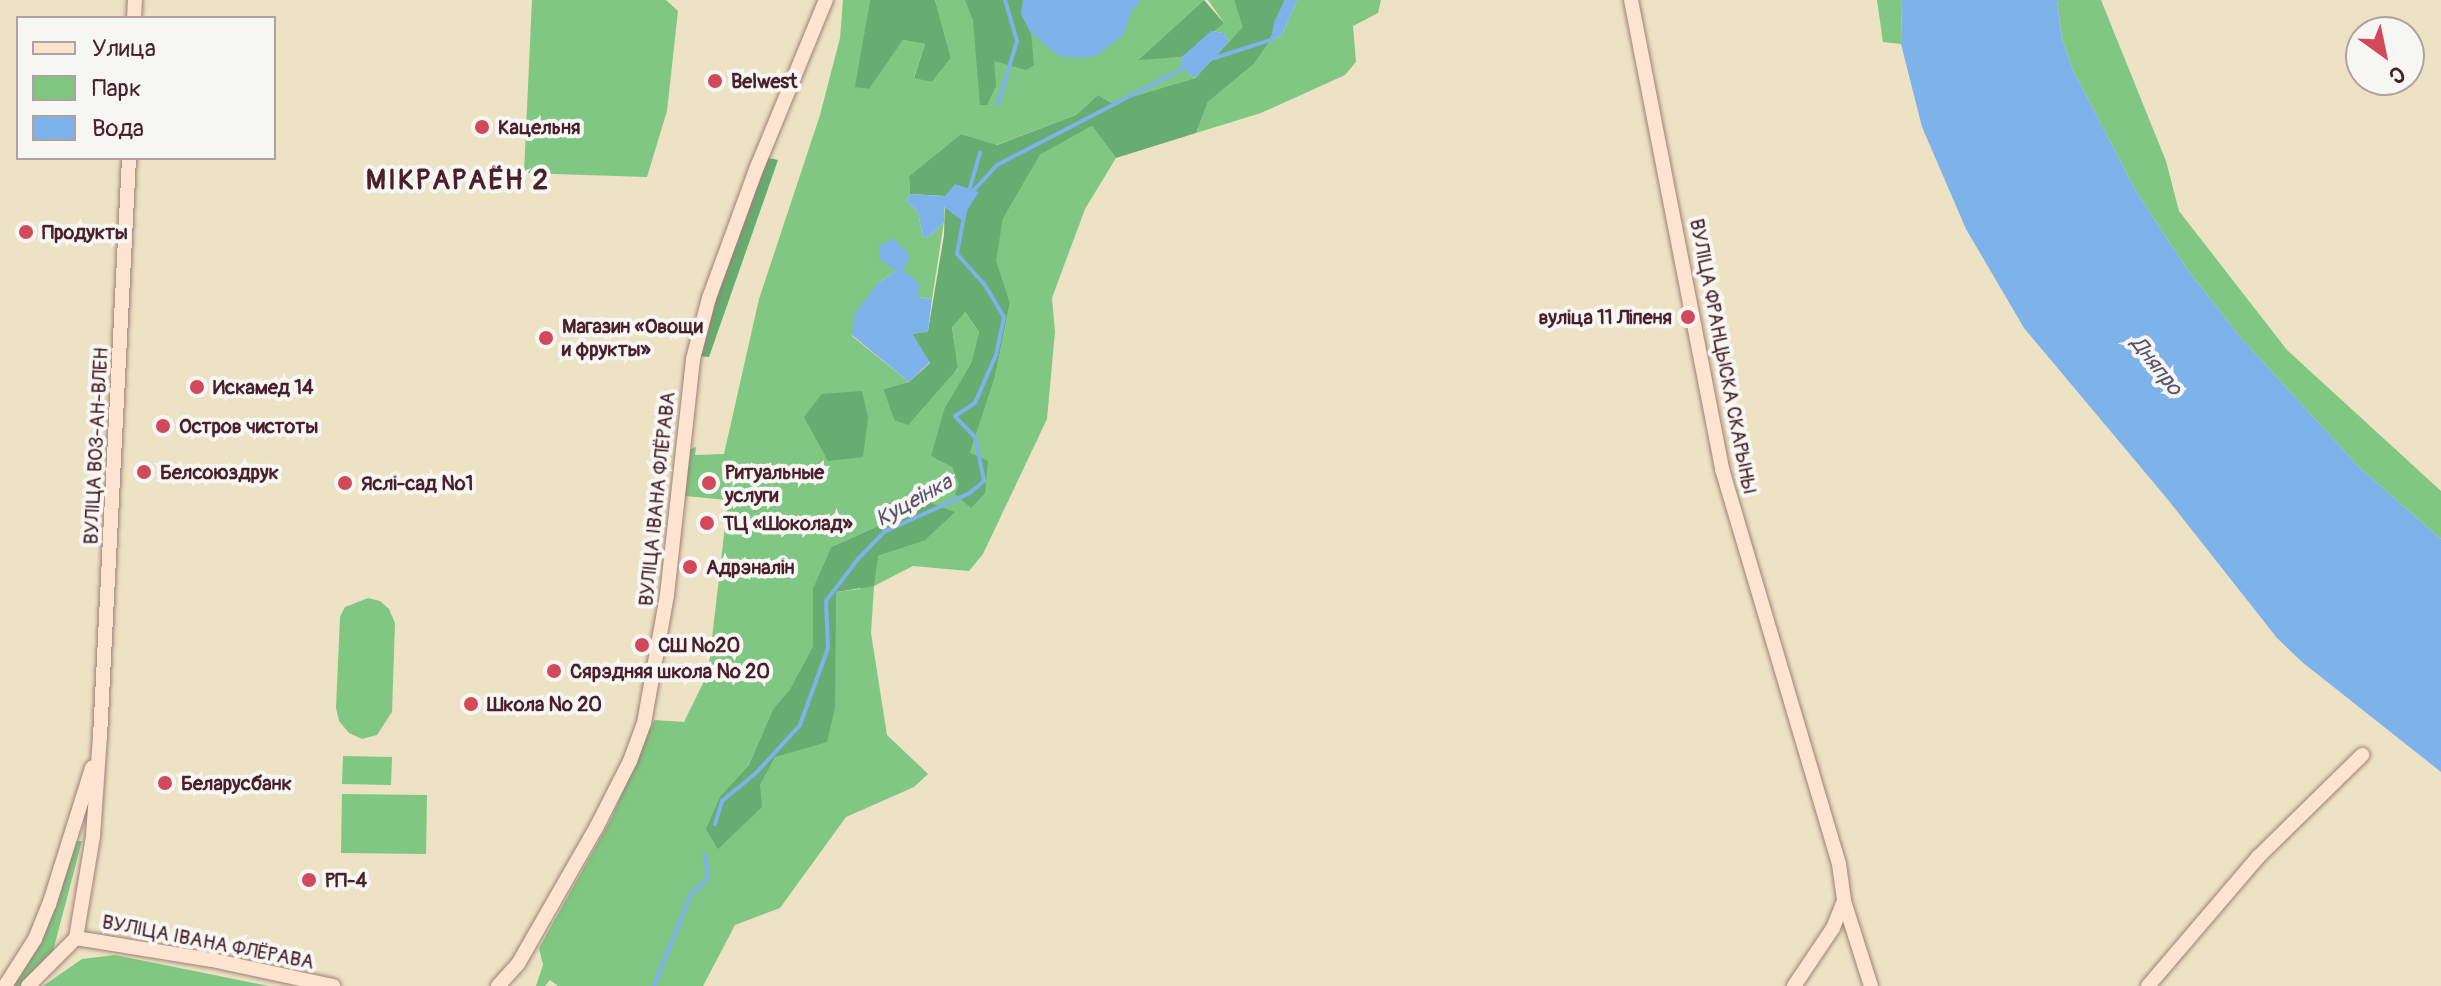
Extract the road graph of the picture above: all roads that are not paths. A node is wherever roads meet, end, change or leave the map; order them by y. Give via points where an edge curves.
1 (826, 0) edge
2 (1631, 0) edge
3 (129, 160) edge
4 (100, 737) junction
5 (2362, 755) dead end
6 (1844, 901) junction
7 (76, 938) junction
8 (5, 986) edge
9 (28, 986) edge
10 (333, 986) edge
11 (498, 986) edge
12 (1794, 986) edge
13 (1871, 986) edge
14 (2148, 986) edge

1 - 11 main road, ВУЛІЦА ІВАНА ФЛЁРАВА via 757,167 709,298 693,359 667,595 644,723 597,826 518,964
2 - 6 main road, ВУЛІЦА ФРАНЦЫСКА СКАРЫНЫ via 1722,469 1839,864
3 - 4 main road, ВУЛІЦА ВОЗ-АН-ВЛЕН
4 - 7 main road, ВУЛІЦА ВОЗ-АН-ВЛЕН via 93,836
4 - 8 main road, ВУЛІЦА ВОЗ-АН-ВЛЕН via 49,905
5 - 14 main road via 2258,857
6 - 12 main road via 1833,928
6 - 13 main road, ВУЛІЦА ФРАНЦЫСКА СКАРЫНЫ
7 - 9 main road
7 - 10 main road, ВУЛІЦА ІВАНА ФЛЁРАВА

